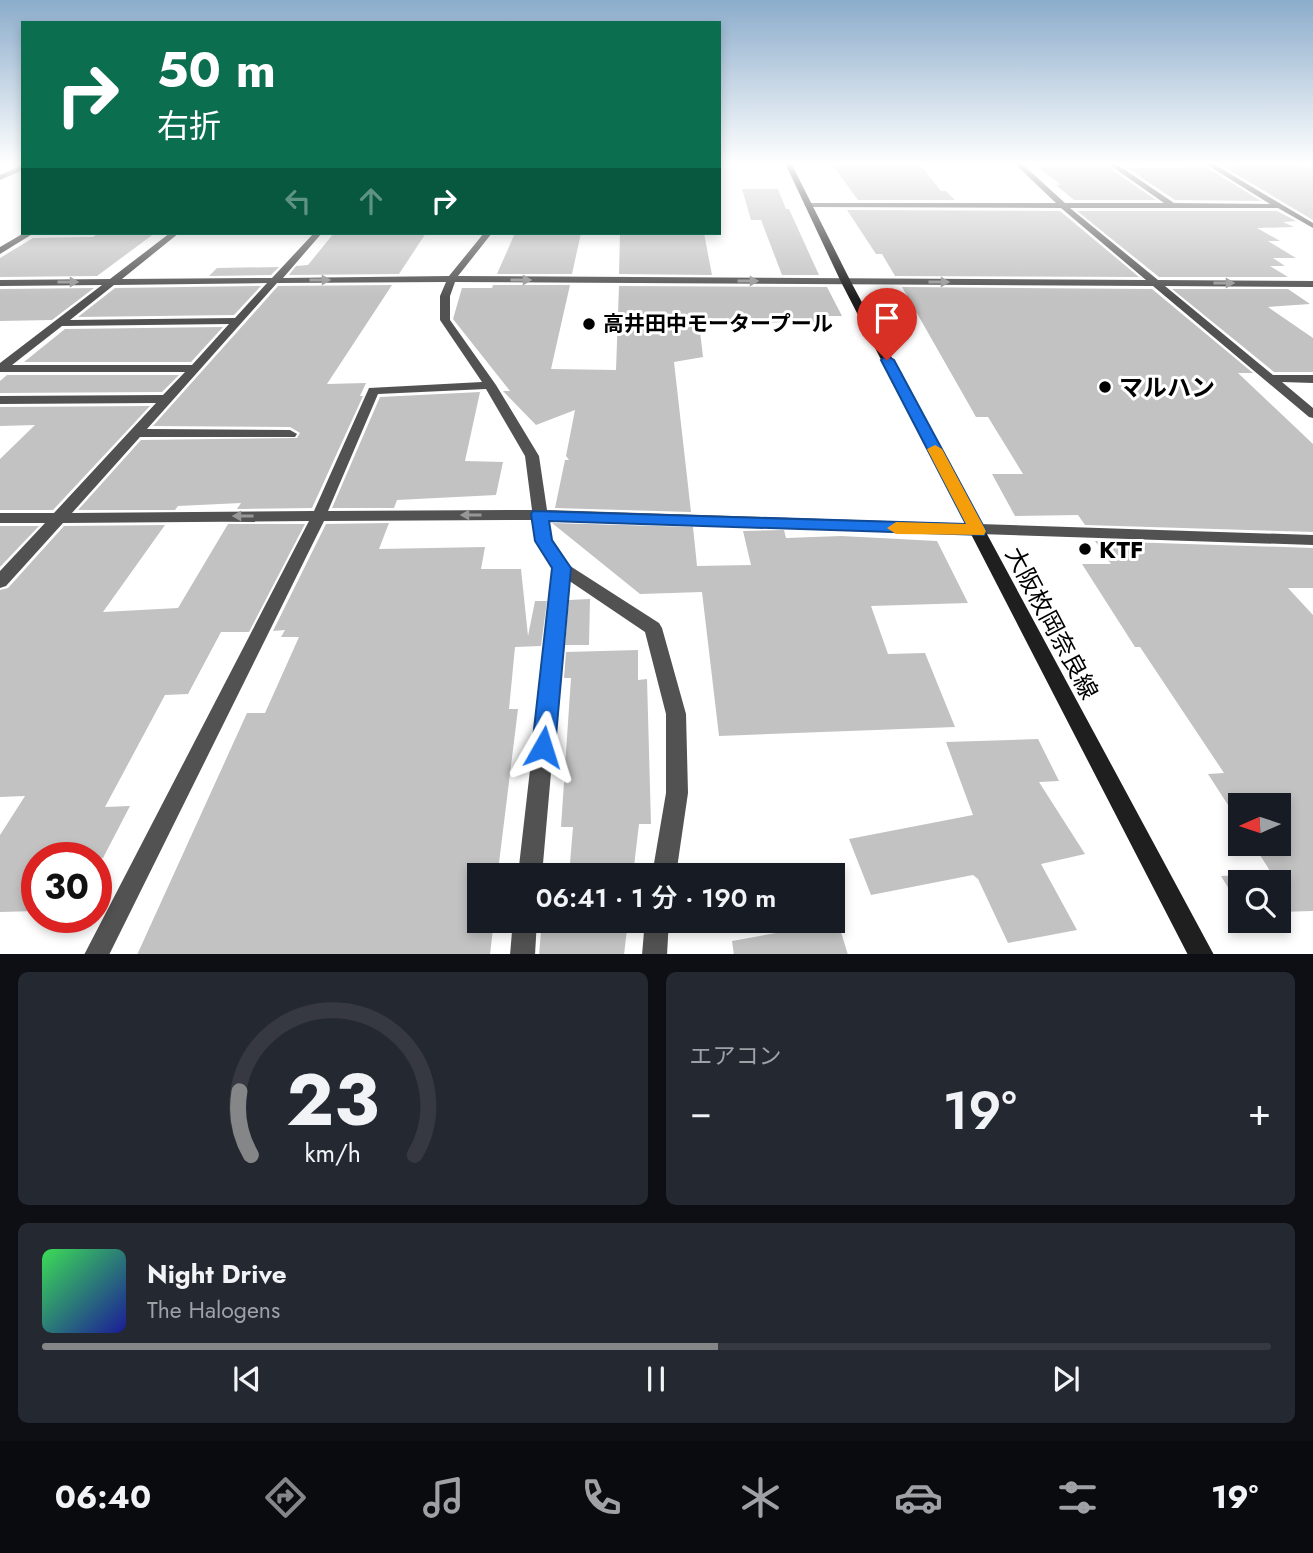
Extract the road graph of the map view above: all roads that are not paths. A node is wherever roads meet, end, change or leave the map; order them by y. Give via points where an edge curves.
1 (809, 208) edge
2 (1065, 208) edge
3 (1282, 208) edge
4 (1313, 226) edge
5 (27, 235) edge
6 (172, 235) edge
7 (316, 235) edge
8 (486, 235) edge
9 (0, 251) edge
10 (453, 279) junction
11 (276, 281) junction
12 (112, 282) junction
13 (846, 282) junction
14 (0, 283) edge
15 (1155, 283) junction
16 (1313, 284) edge
17 (239, 321) junction
18 (59, 323) junction
19 (195, 368) junction
20 (0, 369) edge
21 (1269, 378) junction
22 (1313, 379) edge
23 (490, 385) junction
24 (167, 399) junction
25 (0, 400) edge
26 (1313, 414) edge
27 (136, 433) junction
28 (290, 434) dead end
29 (539, 514) junction
30 (319, 516) junction
31 (0, 518) edge
32 (58, 518) junction
33 (978, 531) junction
34 (1313, 540) edge
35 (561, 568) junction
36 (0, 582) edge
37 (531, 863) edge
38 (666, 863) edge
39 (524, 933) edge
40 (656, 933) edge
41 (96, 954) edge
42 (522, 954) edge
43 (654, 954) edge
44 (1202, 954) edge

1 - 13 main road, 大阪枚岡奈良線
2 - 15 street
3 - 4 street
5 - 9 street
6 - 12 street
7 - 11 street
8 - 10 street
11 -> 10 street
10 -> 13 street
10 - 23 street via 442,308 445,320
11 - 12 street
11 - 17 street
14 -> 12 street
12 - 18 street
13 -> 15 street
13 - 33 main road, 大阪枚岡奈良線
15 -> 16 street
15 - 21 street
17 - 18 street
17 - 19 street
18 - 20 street
19 - 20 street
19 - 24 street
21 - 22 street
21 - 26 street
23 - 29 street via 532,456
23 - 30 street via 373,391
24 - 25 street
24 - 27 street
27 - 28 street
27 - 32 street
29 -> 30 street
29 - 33 street
29 - 35 street via 544,541
30 -> 32 street
30 - 41 street
31 - 32 street
32 - 36 street
33 - 34 street
33 - 44 main road, 大阪枚岡奈良線
35 - 37 street
35 - 38 street via 653,628 676,714 677,793
39 - 42 street
40 - 43 street

